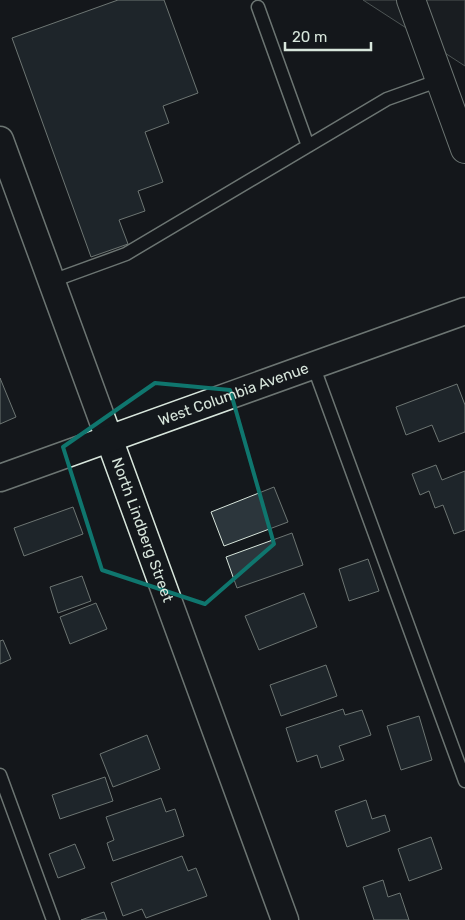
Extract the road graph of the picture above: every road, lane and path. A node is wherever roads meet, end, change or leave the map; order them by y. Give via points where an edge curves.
1 (411, 0) edge
2 (258, 7) dead end
3 (440, 80) junction
4 (0, 140) edge
5 (308, 146) junction
6 (465, 148) edge
7 (52, 282) junction
8 (465, 311) edge
9 (313, 366) junction
10 (109, 439) junction
11 (0, 478) edge
12 (0, 775) edge
13 (465, 781) edge
14 (53, 920) edge
15 (285, 920) edge

1 - 3 street
2 - 5 lane
3 - 5 lane via 387,99
3 - 6 street
4 - 7 street, North Lindberg Street
5 - 7 lane via 126,254
7 - 10 street, North Lindberg Street
8 - 9 street, West Columbia Avenue
9 - 10 street, West Columbia Avenue
9 - 13 lane
10 - 11 street, West Columbia Avenue
10 - 15 street, North Lindberg Street
12 - 14 lane

